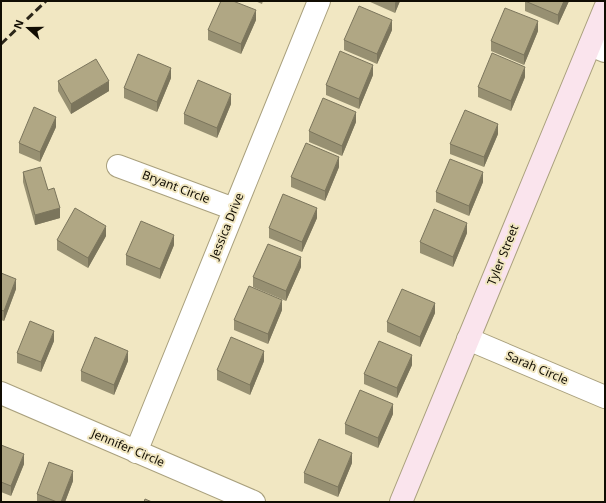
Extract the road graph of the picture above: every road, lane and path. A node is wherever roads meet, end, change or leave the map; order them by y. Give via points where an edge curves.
1 (318, 1) edge
2 (605, 8) edge
3 (597, 48) edge
4 (118, 166) dead end
5 (234, 209) junction
6 (468, 339) junction
7 (1, 393) edge
8 (605, 397) edge
9 (136, 452) junction
10 (254, 502) edge
11 (401, 502) edge

1 - 5 street, Jessica Drive
2 - 3 street, Tyler Street
3 - 6 street, Tyler Street
4 - 5 street, Bryant Circle
5 - 9 street, Jessica Drive
6 - 8 street, Sarah Circle
6 - 11 street, Tyler Street
7 - 9 street, Jennifer Circle
9 - 10 street, Jennifer Circle

